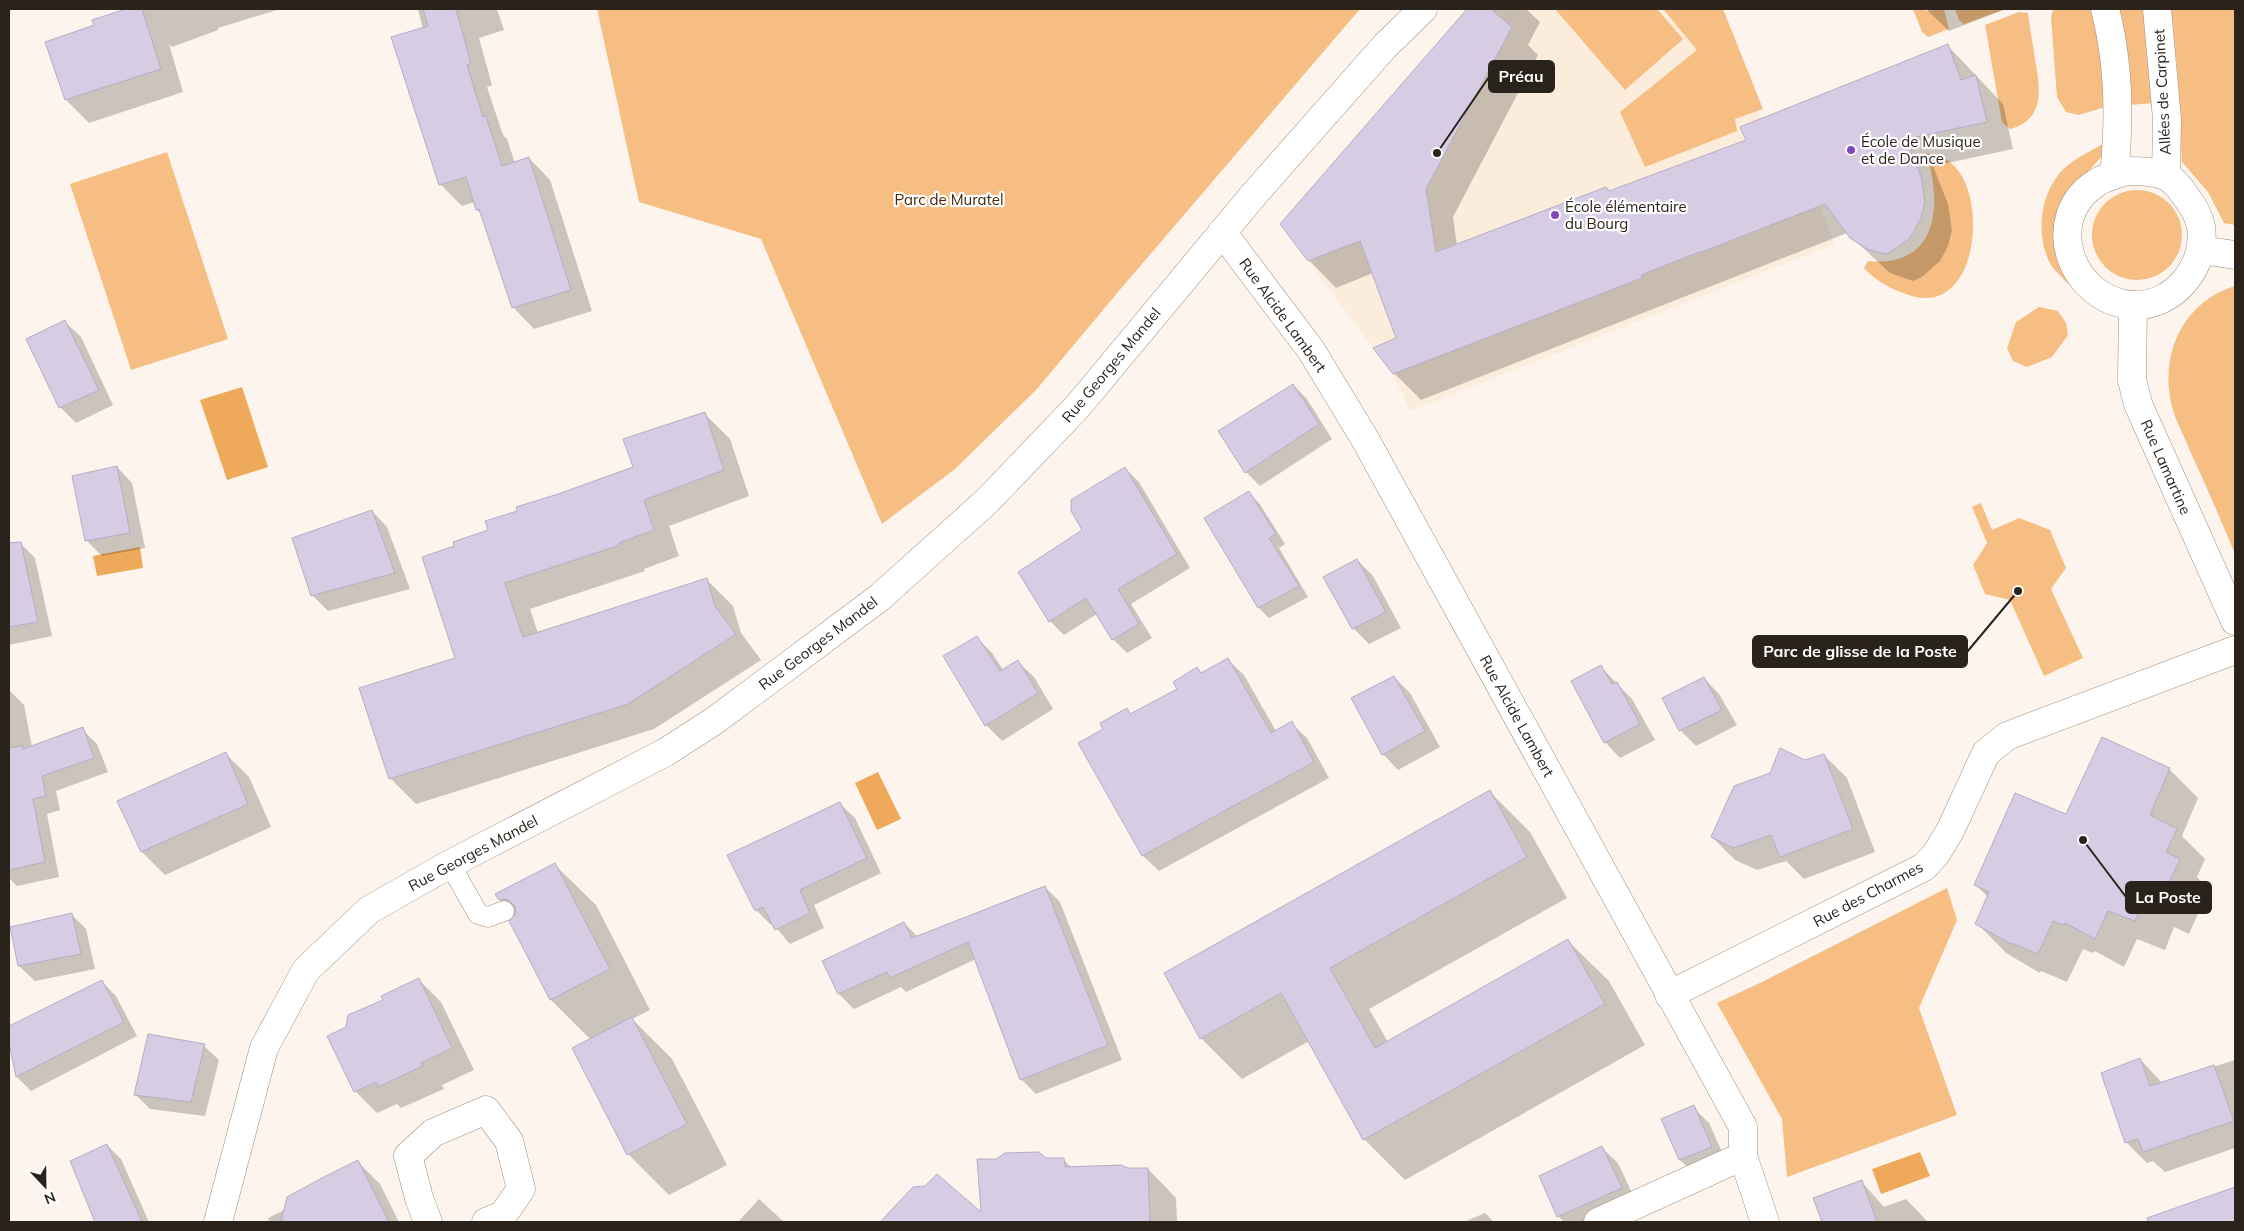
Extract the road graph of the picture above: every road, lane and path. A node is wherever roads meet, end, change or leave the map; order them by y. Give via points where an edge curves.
1 (1423, 9) edge
2 (2106, 9) edge
3 (2157, 9) edge
4 (2114, 174) junction
5 (2166, 176) junction
6 (1222, 232) junction
7 (2201, 250) junction
8 (2235, 255) edge
9 (2133, 305) junction
10 (2235, 621) edge
11 (2235, 650) edge
12 (450, 864) junction
13 (504, 911) dead end
14 (1669, 995) junction
15 (1743, 1156) junction
16 (218, 1222) edge
17 (428, 1222) edge
18 (486, 1222) edge
19 (1598, 1222) edge
20 (1765, 1222) edge

1 - 6 street, Rue Georges Mandel via 1385,46
2 - 4 street via 2117,86
3 - 5 street, Allées de Carpinet via 2167,119
4 - 5 street via 2128,171
4 - 9 street via 2082,195 2072,211 2068,229 2069,252 2077,273 2092,290 2111,301
5 - 7 street via 2194,206 2201,227
6 - 12 street, Rue Georges Mandel via 1030,459 879,598 666,752
6 - 14 street, Rue Alcide Lambert via 1311,350 1365,438
7 - 8 street
7 - 9 street via 2184,283 2169,295
9 - 10 street, Rue Lamartine via 2132,380 2138,404
11 - 14 street, Rue des Charmes via 2007,736 1986,753 1950,831 1924,867
12 - 13 lane via 478,914 488,917
12 - 16 street, Rue Georges Mandel via 369,910 306,970 264,1048
14 - 15 street, Rue Alcide Lambert via 1742,1127
15 - 19 street
15 - 20 street, Rue Alcide Lambert
17 - 18 street via 408,1156 433,1133 486,1110 509,1141 522,1189 503,1215

